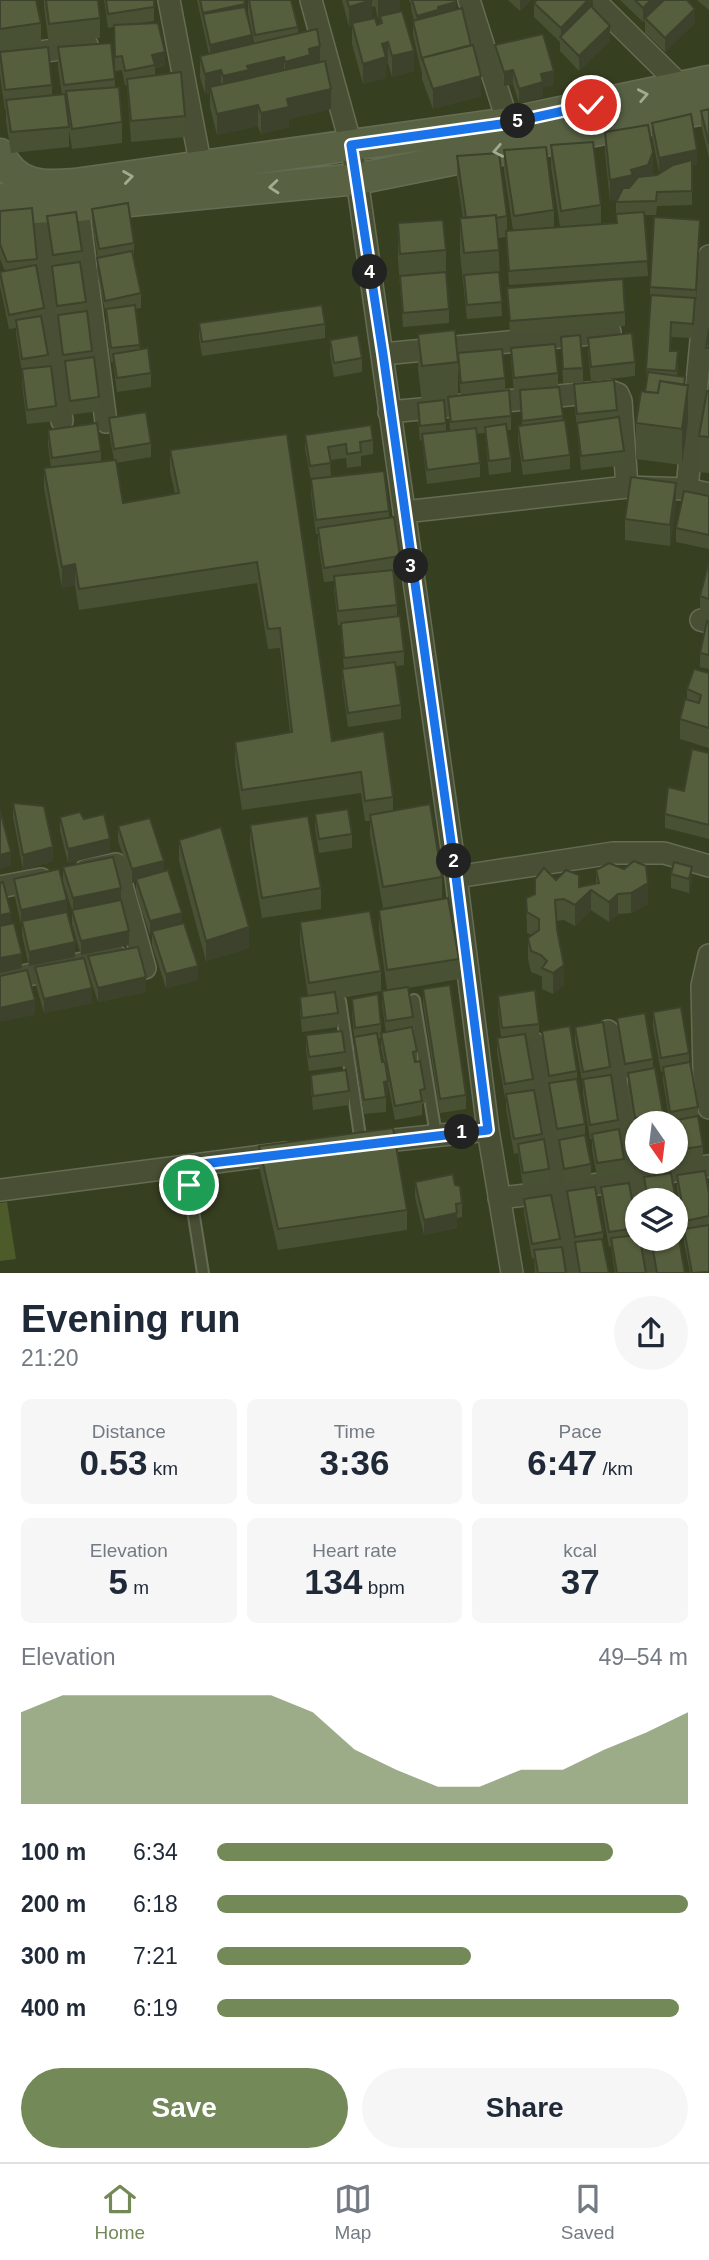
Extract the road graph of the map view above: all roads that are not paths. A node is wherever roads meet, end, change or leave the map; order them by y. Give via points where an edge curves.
1 (169, 0) edge
2 (311, 0) edge
3 (469, 0) edge
4 (594, 0) edge
5 (87, 45) edge
6 (0, 58) edge
7 (696, 84) edge
8 (709, 108) edge
9 (508, 123) junction
10 (351, 145) junction
11 (0, 153) edge
12 (201, 167) junction
13 (356, 180) junction
14 (76, 195) junction
15 (33, 196) junction
16 (0, 199) edge
17 (709, 256) edge
18 (610, 332) edge
19 (383, 354) junction
20 (390, 412) junction
21 (62, 421) dead end
22 (106, 422) edge
23 (627, 487) junction
24 (687, 489) junction
25 (709, 494) edge
26 (404, 512) junction
27 (709, 866) edge
28 (456, 877) junction
29 (0, 887) edge
30 (709, 955) edge
31 (0, 981) edge
32 (705, 985) edge
33 (414, 1000) dead end
34 (340, 1001) dead end
35 (608, 1031) dead end
36 (534, 1043) dead end
37 (707, 1071) edge
38 (709, 1108) edge
39 (488, 1130) junction
40 (436, 1135) junction
41 (354, 1144) joint
42 (307, 1150) edge
43 (186, 1166) junction
44 (709, 1166) edge
45 (632, 1177) junction
46 (634, 1188) edge
47 (0, 1190) edge
48 (557, 1192) junction
49 (499, 1198) junction
50 (645, 1251) edge
51 (203, 1273) edge
52 (512, 1273) edge
53 (572, 1273) edge
54 (648, 1273) edge

1 - 12 street
2 - 10 street
3 - 9 street
4 - 7 street
5 - 6 street
9 -> 7 street
8 -> 13 street
9 - 10 street
10 - 12 street
10 - 13 street
11 - 15 street
14 -> 12 street
13 -> 14 street
13 - 19 street
14 - 15 street
14 - 22 street
15 - 16 street
15 - 21 street
17 - 24 street
18 - 19 street
19 - 20 street
20 - 23 street via 610,391 621,401
20 - 26 street
23 - 24 street
23 - 26 street
24 - 25 street
26 - 28 street
27 - 28 street via 664,853 613,853
28 - 39 street
29 - 31 street via 116,864 143,959
30 - 32 street
32 - 37 street
33 - 40 lane
34 - 41 lane
35 - 45 street
36 - 48 street
37 - 38 street
39 - 40 street
39 - 49 street
40 - 41 street
42 - 43 street
43 - 47 street
43 - 51 lane
44 - 45 street
45 - 46 street
45 - 48 street
48 - 49 street
48 - 53 street
49 - 52 street
50 - 54 street

